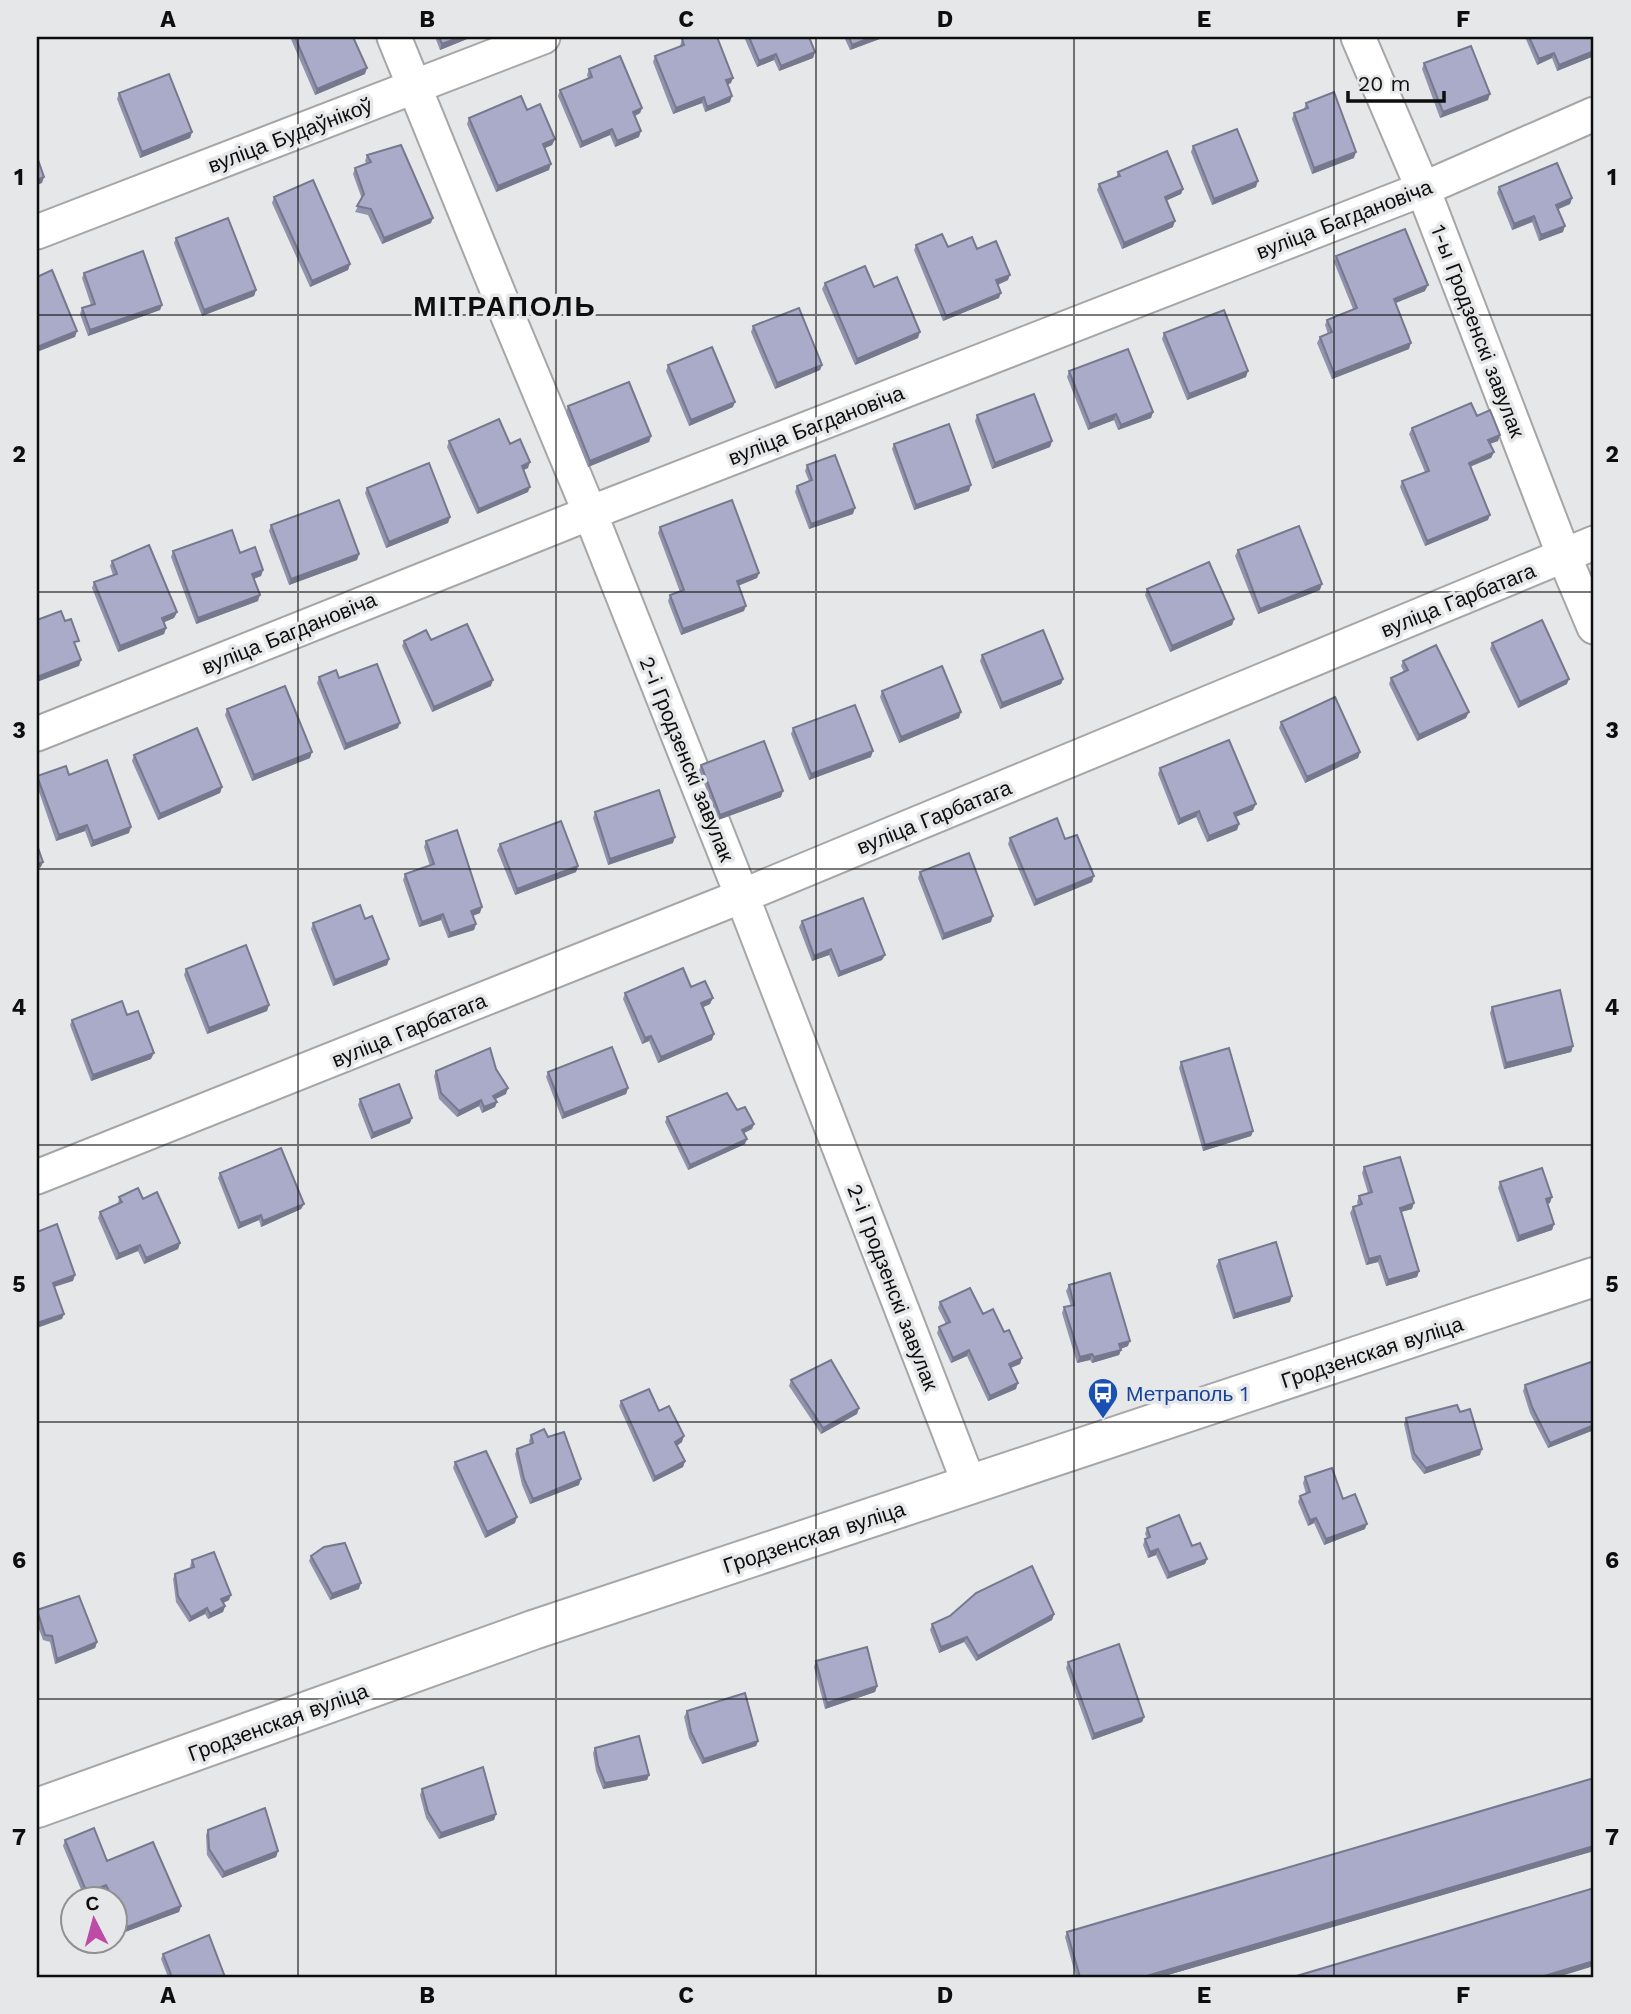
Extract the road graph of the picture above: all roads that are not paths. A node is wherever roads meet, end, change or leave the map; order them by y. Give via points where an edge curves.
1 (394, 37) edge
2 (543, 37) edge
3 (1359, 37) edge
4 (414, 87) junction
5 (1594, 114) edge
6 (1423, 189) junction
7 (37, 232) edge
8 (590, 513) junction
9 (1594, 542) edge
10 (1564, 556) junction
11 (1594, 627) edge
12 (37, 734) edge
13 (742, 896) junction
14 (37, 1177) edge
15 (1594, 1277) edge
16 (970, 1486) junction
17 (37, 1808) edge

1 - 4 street, 2-і Гродзенскі завулак
2 - 4 street, вуліца Будаўнікоў
3 - 6 street, 1-ы Гродзенскі завулак
4 - 7 street, вуліца Будаўнікоў
4 - 8 street, 2-і Гродзенскі завулак
5 - 6 street, вуліца Багдановіча
6 - 8 street, вуліца Багдановіча
6 - 10 street, 1-ы Гродзенскі завулак
8 - 12 street, вуліца Багдановіча
8 - 13 street, 2-і Гродзенскі завулак
9 - 10 street, вуліца Гарбатага
10 - 11 street, 1-ы Гродзенскі завулак
10 - 13 street, вуліца Гарбатага
13 - 14 street, вуліца Гарбатага
13 - 16 street, 2-і Гродзенскі завулак
15 - 16 street, Гродзенская вуліца
16 - 17 street, Гродзенская вуліца via 534,1630

